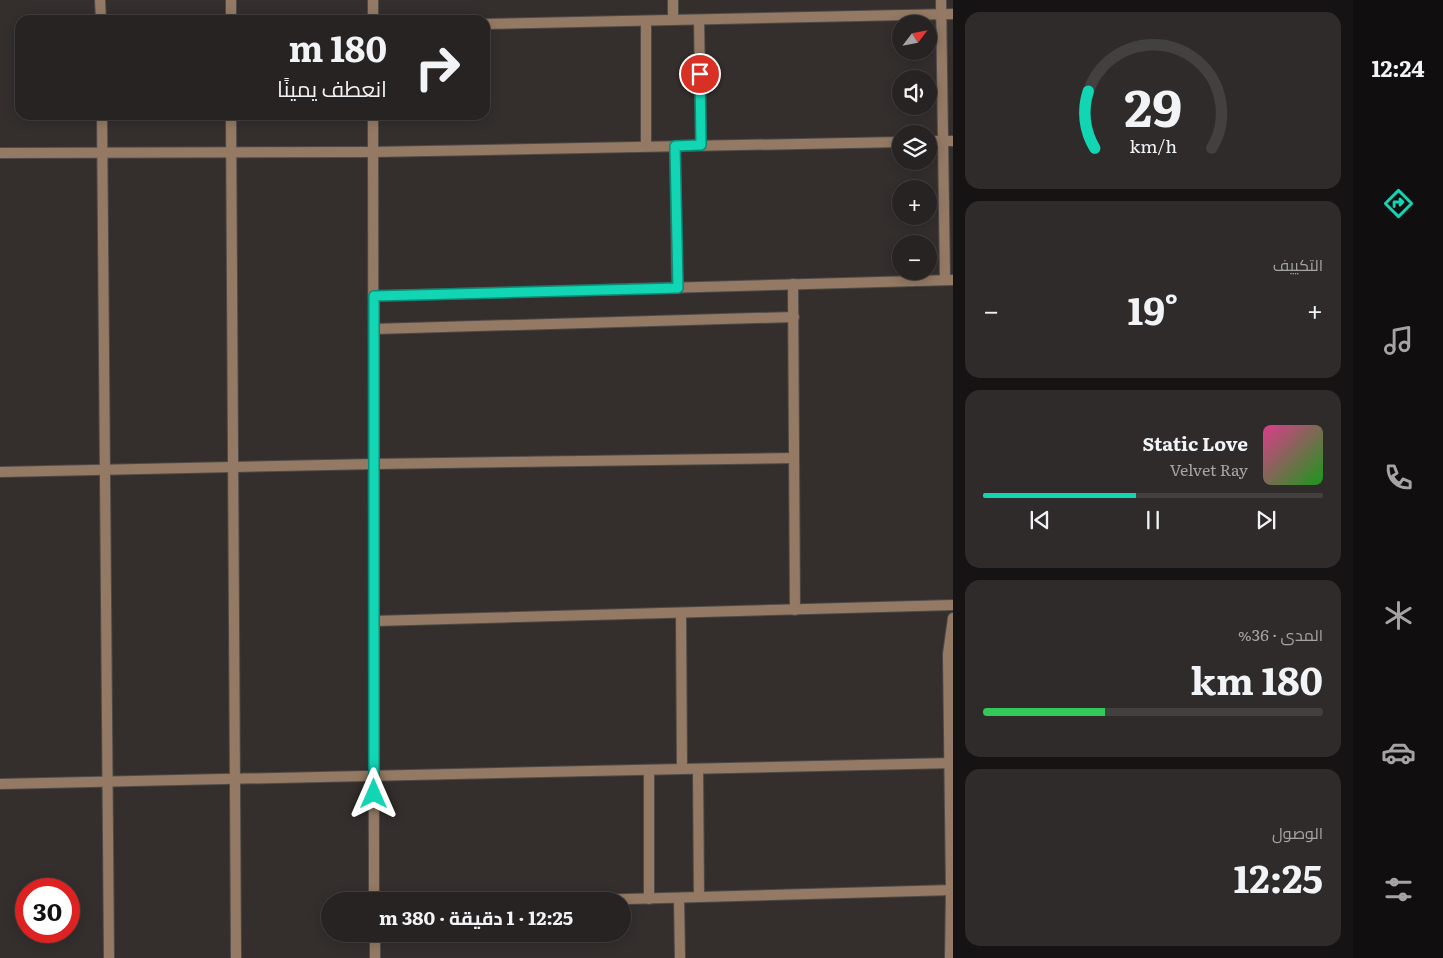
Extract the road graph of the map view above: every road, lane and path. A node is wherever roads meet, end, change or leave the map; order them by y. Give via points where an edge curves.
1 (100, 0) edge
2 (231, 0) edge
3 (373, 0) edge
4 (673, 0) edge
5 (941, 0) edge
6 (941, 14) junction
7 (953, 14) edge
8 (101, 15) edge
9 (231, 15) edge
10 (373, 15) edge
11 (673, 20) junction
12 (698, 20) junction
13 (646, 21) junction
14 (490, 24) edge
15 (102, 120) edge
16 (232, 120) edge
17 (373, 120) edge
18 (948, 141) edge
19 (892, 142) edge
20 (701, 145) junction
21 (646, 146) junction
22 (675, 146) junction
23 (232, 152) junction
24 (373, 152) junction
25 (102, 153) junction
26 (0, 154) edge
27 (949, 280) edge
28 (793, 284) junction
29 (678, 288) junction
30 (374, 296) junction
31 (794, 317) junction
32 (374, 329) junction
33 (794, 458) junction
34 (374, 464) junction
35 (233, 467) junction
36 (106, 470) junction
37 (0, 472) edge
38 (953, 606) edge
39 (795, 610) junction
40 (682, 613) junction
41 (953, 618) edge
42 (374, 621) junction
43 (951, 764) edge
44 (682, 769) junction
45 (698, 769) junction
46 (649, 770) junction
47 (374, 776) junction
48 (235, 779) junction
49 (108, 782) junction
50 (0, 784) edge
51 (952, 890) edge
52 (374, 892) edge
53 (699, 897) junction
54 (679, 898) junction
55 (631, 899) edge
56 (649, 899) junction
57 (374, 942) edge
58 (110, 958) edge
59 (236, 958) edge
60 (374, 958) edge
61 (680, 958) edge
62 (950, 958) edge

1 - 8 street
2 - 9 street
3 - 10 street
4 - 11 street
5 - 6 street
6 - 7 street
6 - 12 street
6 - 18 street
11 - 12 street
11 - 13 street
12 - 20 street
13 - 14 street
13 - 21 street
15 - 25 street
16 - 23 street
17 - 24 street
18 - 27 street
19 - 20 street
20 - 22 street
21 - 22 street
21 - 24 street
22 - 29 street
23 - 24 street
23 - 25 street
23 - 35 street
24 - 30 street
25 - 26 street
25 - 36 street
27 - 28 street
28 - 29 street
28 - 31 street
29 - 30 street
30 - 32 street
31 - 32 street
31 - 33 street
32 - 34 street
33 - 34 street
33 - 39 street
34 - 35 street
34 - 42 street
35 - 36 street
35 - 48 street
36 - 37 street
36 - 49 street
38 - 39 street
39 - 40 street
40 - 42 street
40 - 44 street
41 - 43 street via 948,654
42 - 47 street
43 - 45 street
43 - 51 street
44 - 45 street
44 - 46 street
45 - 53 street
46 - 47 street
46 - 56 street
47 - 48 street
47 - 52 street
48 - 49 street
48 - 59 street
49 - 50 street
49 - 58 street
51 - 53 street
51 - 62 street
53 - 54 street
54 - 56 street
54 - 61 street
55 - 56 street
57 - 60 street

